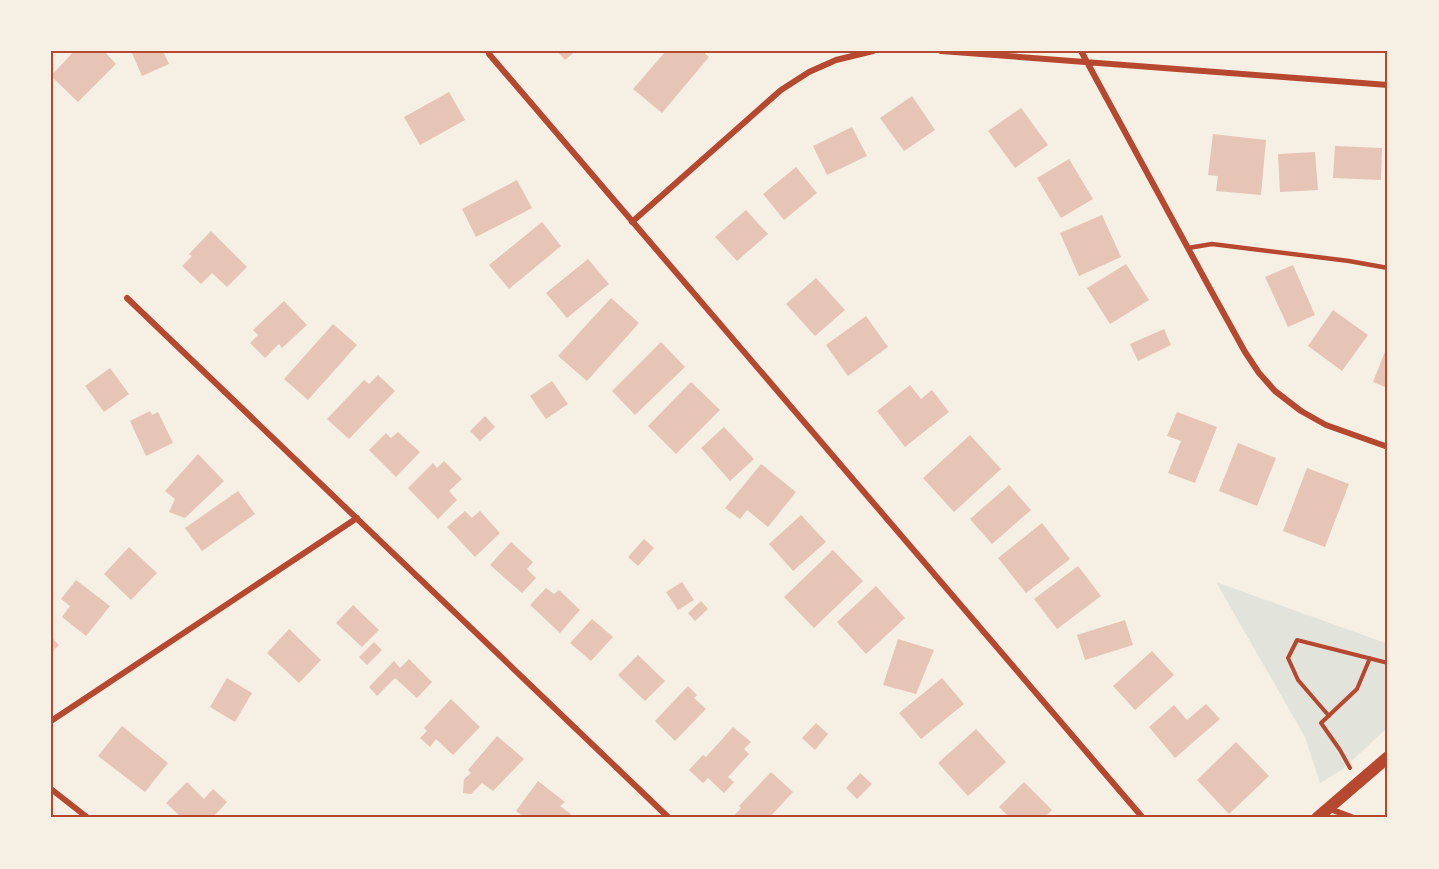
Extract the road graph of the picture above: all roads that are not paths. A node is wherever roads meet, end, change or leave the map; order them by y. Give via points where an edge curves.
1 (873, 51) edge
2 (941, 51) edge
3 (1081, 51) edge
4 (489, 54) dead end
5 (1088, 63) junction
6 (1388, 85) edge
7 (632, 222) junction
8 (1188, 248) junction
9 (1388, 268) edge
10 (127, 298) dead end
11 (1388, 447) edge
12 (357, 518) junction
13 (51, 721) edge
14 (1388, 758) edge
15 (51, 789) edge
16 (1329, 808) junction
17 (88, 818) edge
18 (669, 818) edge
19 (1143, 818) edge
20 (1317, 818) edge
21 (1354, 818) edge

1 - 7 street via 836,60 781,90
2 - 5 street
3 - 5 street
4 - 7 street
5 - 6 street
5 - 8 street
7 - 19 street
8 - 9 lane via 1212,244
8 - 11 street via 1245,352 1275,391 1326,425
10 - 12 street
12 - 13 street
12 - 18 street
14 - 16 main road
15 - 17 street
16 - 20 main road
16 - 21 street

